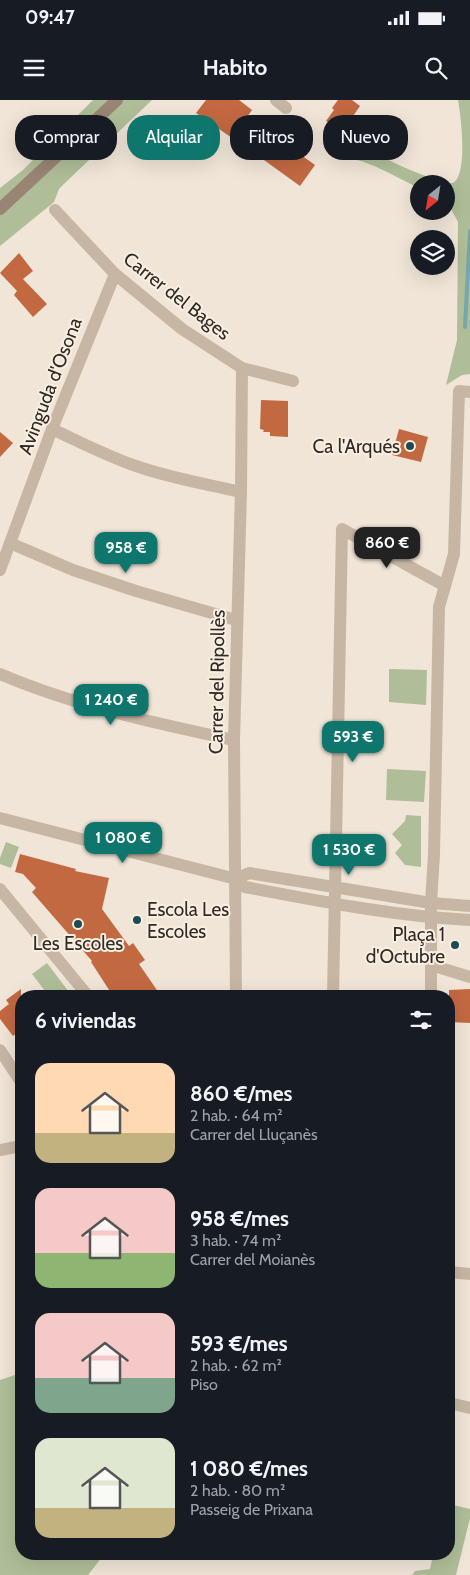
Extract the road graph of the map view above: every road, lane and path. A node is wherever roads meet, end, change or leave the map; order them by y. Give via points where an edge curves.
1 (118, 100) edge
2 (276, 100) edge
3 (286, 108) dead end
4 (0, 209) edge
5 (56, 210) dead end
6 (115, 274) junction
7 (242, 368) junction
8 (293, 381) dead end
9 (470, 392) edge
10 (52, 428) junction
11 (241, 492) junction
12 (10, 543) junction
13 (0, 570) edge
14 (445, 586) junction
15 (236, 620) junction
16 (0, 674) edge
17 (234, 740) junction
18 (0, 818) edge
19 (236, 879) junction
20 (335, 887) junction
21 (0, 889) edge
22 (431, 903) junction
23 (336, 904) junction
24 (470, 906) edge
25 (431, 918) junction
26 (470, 920) edge
27 (432, 965) junction
28 (470, 976) edge
29 (83, 990) edge
30 (236, 990) edge
31 (333, 990) edge
32 (431, 990) edge
33 (0, 1050) edge
34 (15, 1073) edge
35 (15, 1147) edge
36 (0, 1150) edge
37 (455, 1273) edge
38 (470, 1274) edge
39 (455, 1405) edge
40 (470, 1408) edge

1 - 4 street
2 - 3 street
5 - 6 street, Carrer del Bages
6 - 7 street, Carrer del Bages via 182,328
6 - 10 street, Avinguda d'Osona
7 - 8 street, Carrer del Bages
7 - 11 street, Carrer del Ripollès
9 - 14 street via 459,391 454,554
10 - 11 street via 137,466
10 - 12 street, Avinguda d'Osona
11 - 15 street, Carrer del Ripollès
12 - 13 street, Avinguda d'Osona
12 - 15 street via 73,570
14 - 20 street via 342,529
14 - 22 street via 439,607
15 - 17 street, Carrer del Ripollès
16 - 17 street via 158,725
17 - 19 street, Carrer del Ripollès
18 - 19 street
19 - 20 street via 249,873
19 - 23 street via 245,888
19 - 30 street, Carrer del Ripollès
20 - 22 street
20 - 23 street
21 - 29 street
22 - 24 street
22 - 25 street
23 - 25 street
23 - 31 street
25 - 26 street
25 - 27 street
27 - 28 street
27 - 32 street
33 - 34 street
35 - 36 street
37 - 38 street
39 - 40 street

